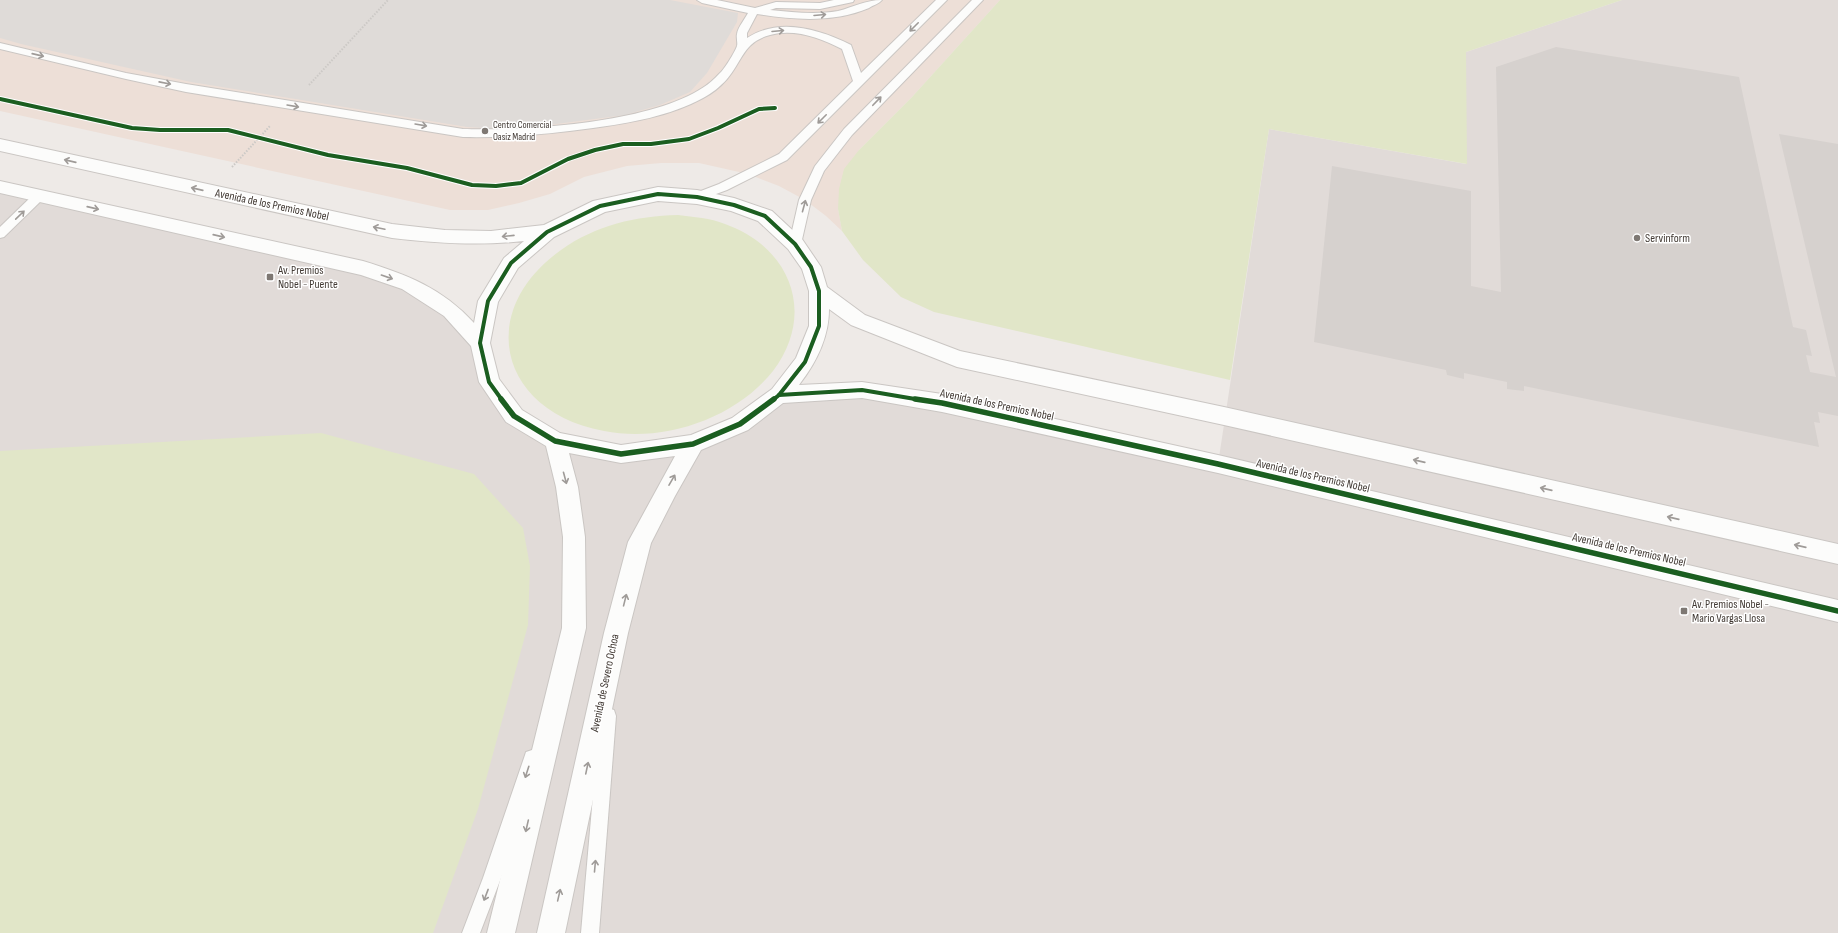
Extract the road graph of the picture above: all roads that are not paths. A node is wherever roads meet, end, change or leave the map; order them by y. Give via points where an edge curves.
1 (702, 0) edge
2 (849, 0) edge
3 (877, 0) edge
4 (942, 0) edge
5 (978, 0) edge
6 (754, 11) junction
7 (0, 46) edge
8 (742, 46) junction
9 (859, 82) junction
10 (0, 145) edge
11 (0, 187) edge
12 (39, 196) junction
13 (697, 197) junction
14 (547, 232) junction
15 (0, 234) edge
16 (795, 244) junction
17 (819, 291) junction
18 (480, 343) junction
19 (779, 395) junction
20 (555, 441) junction
21 (693, 444) junction
22 (1838, 554) edge
23 (1838, 611) edge
24 (574, 628) junction
25 (616, 633) junction
26 (471, 933) edge
27 (501, 933) edge
28 (551, 933) edge
29 (590, 933) edge

1 - 6 lane
2 - 6 lane via 820,6 776,5
6 -> 3 lane via 791,16 820,16 866,6
4 -> 9 lane
16 -> 5 lane via 805,200 820,169 848,132
6 - 8 lane via 742,33
7 -> 8 lane via 186,88 463,133 495,134 537,132 622,120 664,110 700,95 723,78
8 -> 9 lane via 766,32 790,30 831,39 847,47
9 -> 13 lane via 783,157
14 -> 10 street, Avenida de los Premios Nobel via 491,238 445,237 392,231
11 - 12 street
15 -> 12 lane
12 -> 18 street via 363,268 409,284 450,311
13 - 14 street via 658,194 600,206
13 - 16 street via 734,205 765,216
14 - 18 street via 511,263 488,301
16 - 17 street via 811,266
17 - 19 street via 819,326 805,362
22 -> 17 street via 1224,416 957,359 858,320
18 - 20 street via 489,382 514,416
19 - 21 street via 740,424
19 - 23 street, Avenida de los Premios Nobel via 862,390 942,403 1218,464
20 - 21 street via 621,454
20 -> 24 street via 567,487 574,537
25 -> 21 street, Avenida de Severo Ochoa via 640,542
24 -> 26 lane via 492,878
24 -> 27 street
28 -> 25 street, Avenida de Severo Ochoa
29 -> 25 lane

